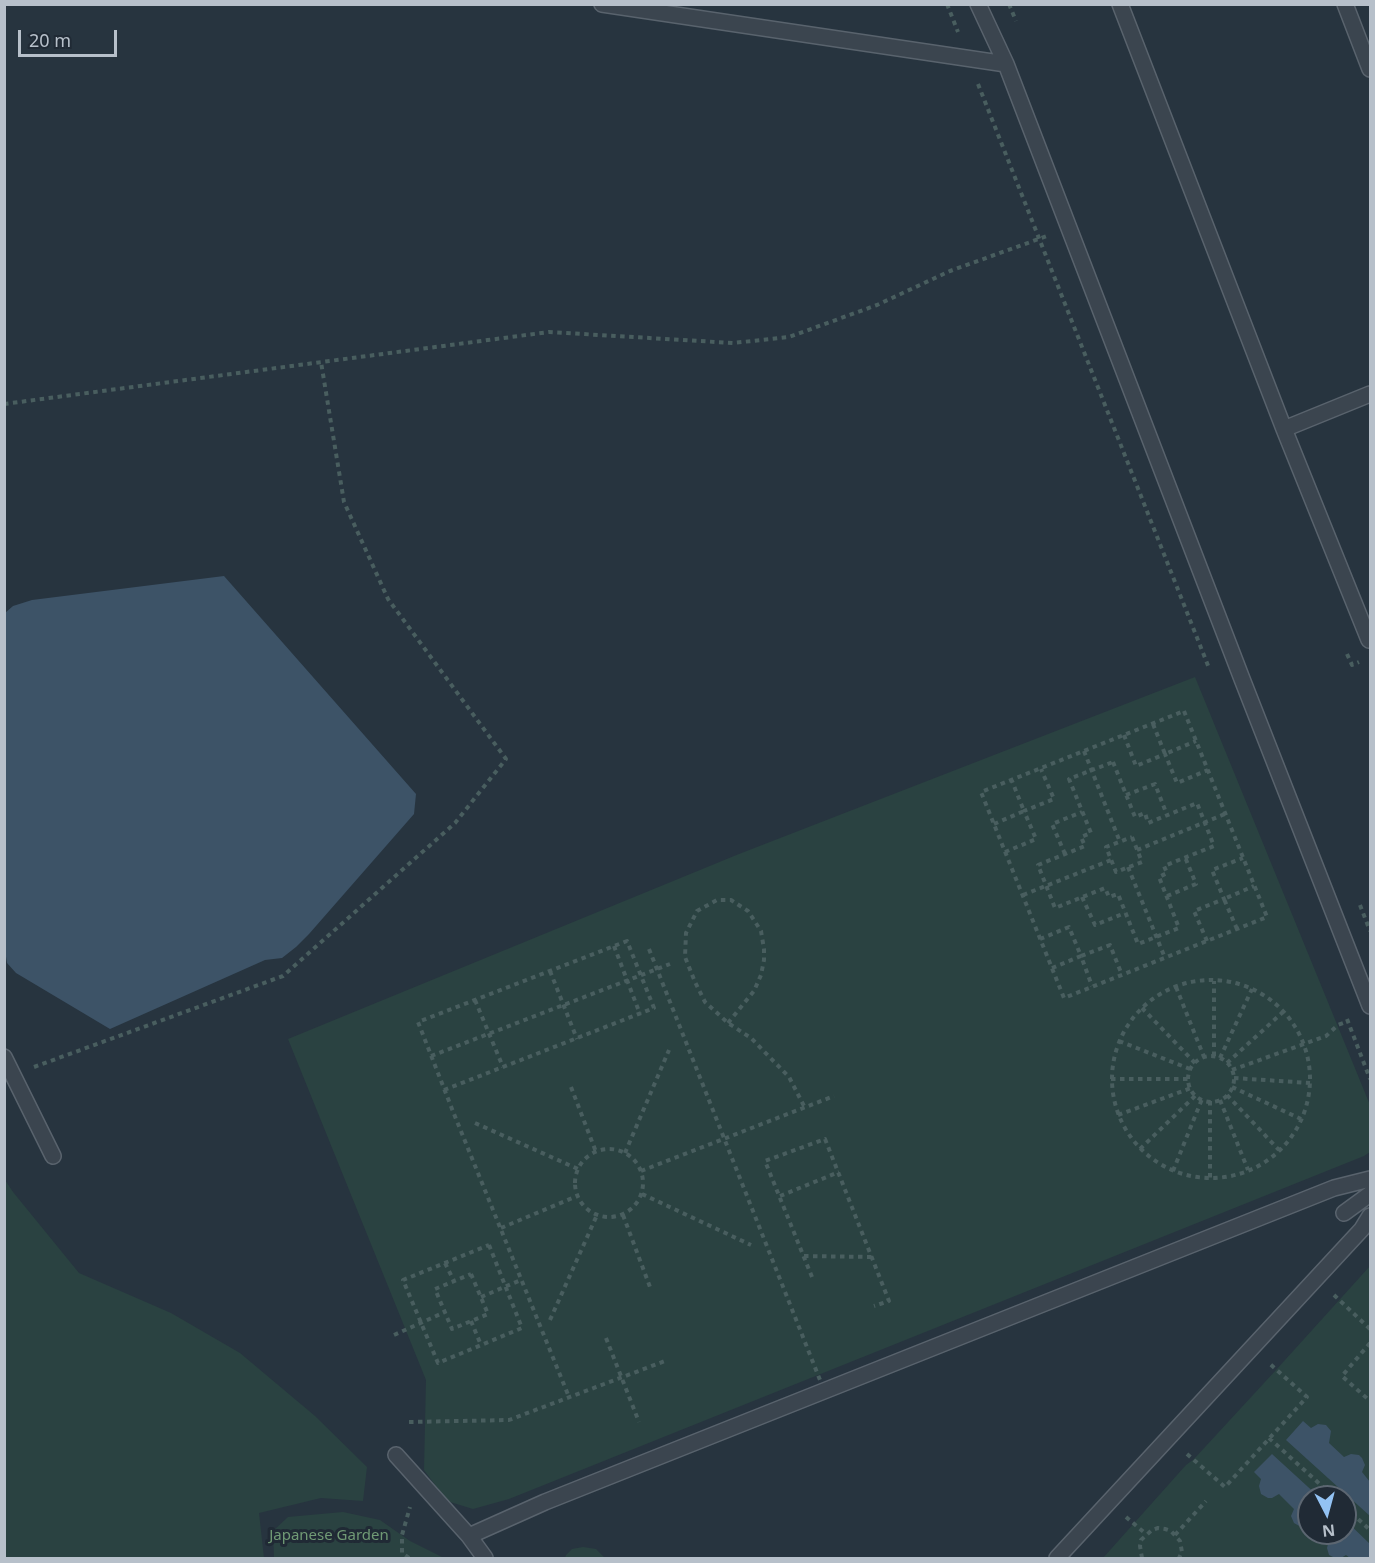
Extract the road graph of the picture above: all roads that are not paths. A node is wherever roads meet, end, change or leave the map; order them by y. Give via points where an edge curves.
1 (602, 4) edge
2 (978, 4) edge
3 (1120, 4) edge
4 (1345, 4) edge
5 (1006, 64) junction
6 (1371, 69) edge
7 (1371, 394) edge
8 (1284, 429) junction
9 (1371, 639) edge
10 (1371, 1006) edge
11 (4, 1057) edge
12 (53, 1156) dead end
13 (1371, 1179) edge
14 (1371, 1194) edge
15 (1344, 1213) dead end
16 (1371, 1216) edge
17 (396, 1455) dead end
18 (469, 1536) junction
19 (485, 1558) edge
20 (1057, 1558) edge

1 - 5 lane
2 - 5 lane
3 - 8 lane
4 - 6 lane
5 - 10 lane
7 - 8 lane
8 - 9 lane
11 - 12 lane
13 - 18 lane via 1334,1188 545,1502
14 - 15 lane
16 - 20 lane
17 - 18 lane
18 - 19 lane

